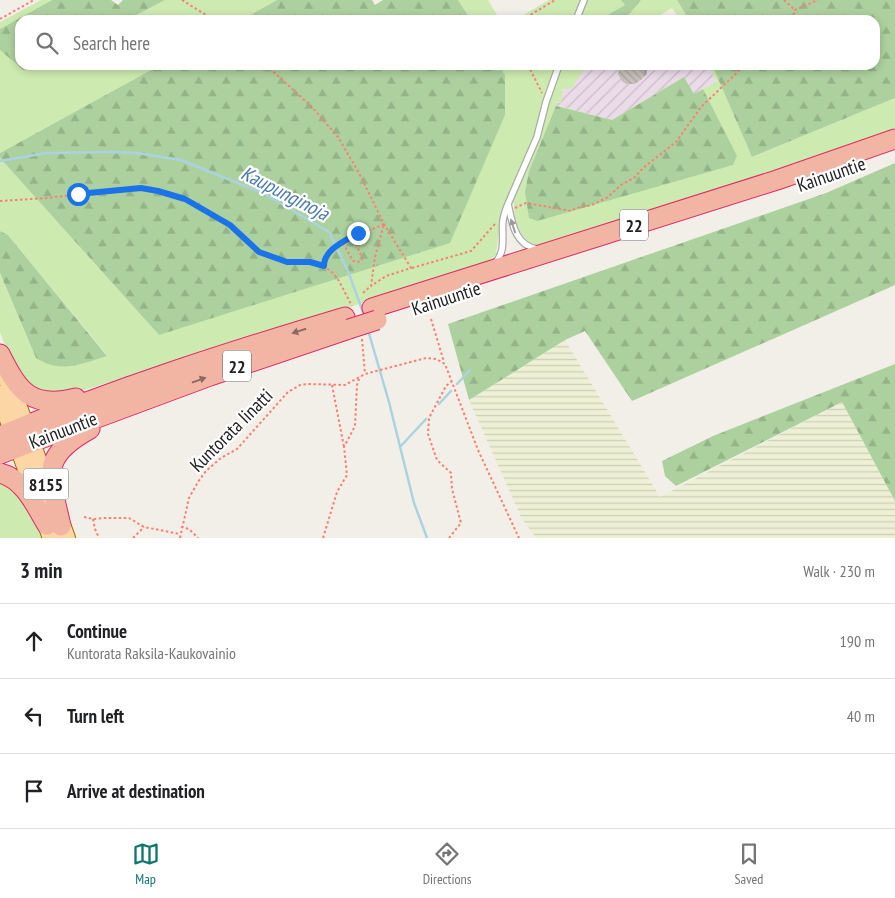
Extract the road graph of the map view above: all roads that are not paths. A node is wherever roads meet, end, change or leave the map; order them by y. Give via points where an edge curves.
1 (584, 0) edge
2 (578, 15) edge
3 (556, 70) edge
4 (895, 139) edge
5 (895, 152) edge
6 (507, 209) junction
7 (549, 252) junction
8 (486, 272) junction
9 (371, 307) junction
10 (0, 354) edge
11 (0, 359) edge
12 (152, 388) junction
13 (0, 394) edge
14 (18, 436) edge
15 (0, 454) edge
16 (0, 473) edge
17 (57, 532) edge

1 - 2 lane
3 - 6 lane via 537,137
4 - 7 highway, Kainuuntie / 22
5 - 9 highway, Kainuuntie / 22 via 739,205
7 -> 6 lane via 524,245
6 - 8 lane via 500,258
7 - 8 highway, Kainuuntie / 22
8 - 9 highway, Kainuuntie / 22
9 - 12 highway, Kainuuntie / 22, bridge
10 - 12 highway via 24,392 43,402
11 - 14 main road
12 - 14 highway, Kainuuntie / 22
12 - 17 highway via 60,450 51,468
13 - 14 main road
14 - 15 highway, Kainuuntie / 22
14 - 17 main road, 8155
16 - 17 highway via 20,483

